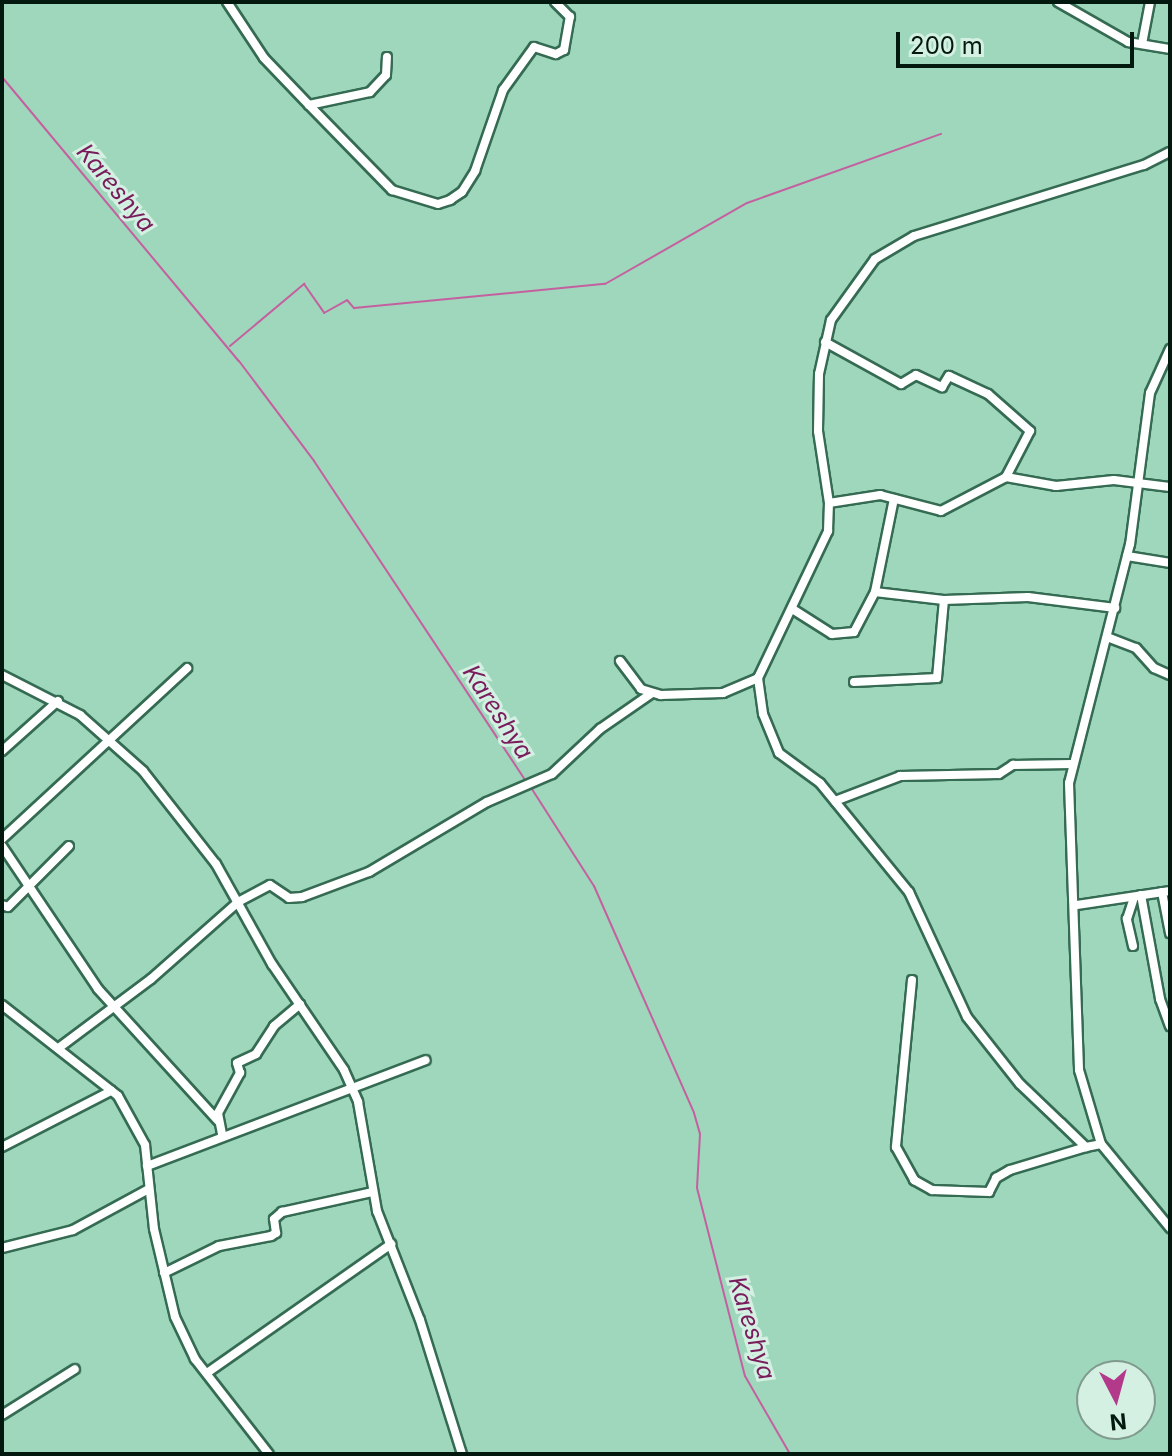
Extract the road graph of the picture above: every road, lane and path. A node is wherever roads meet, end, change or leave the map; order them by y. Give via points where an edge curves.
1 (227, 2) edge
2 (555, 2) edge
3 (1058, 2) edge
4 (1150, 2) edge
5 (1142, 44) junction
6 (1170, 49) edge
7 (387, 57) dead end
8 (309, 105) junction
9 (1170, 152) edge
10 (825, 342) junction
11 (1170, 349) edge
12 (1006, 477) junction
13 (1139, 484) junction
14 (1170, 487) edge
15 (894, 499) junction
16 (829, 503) junction
17 (1127, 556) junction
18 (1170, 563) edge
19 (875, 592) junction
20 (944, 600) junction
21 (1115, 608) junction
22 (794, 610) junction
23 (1107, 637) junction
24 (620, 661) dead end
25 (187, 668) dead end
26 (2, 675) edge
27 (1170, 675) edge
28 (758, 678) junction
29 (854, 682) dead end
30 (652, 693) junction
31 (58, 701) junction
32 (107, 738) junction
33 (2, 751) edge
34 (1072, 764) junction
35 (835, 801) junction
36 (2, 839) edge
37 (2, 846) edge
38 (69, 846) dead end
39 (29, 884) junction
40 (1166, 891) edge
41 (1138, 895) junction
42 (238, 902) junction
43 (2, 905) edge
44 (1077, 905) junction
45 (1170, 933) edge
46 (1133, 946) dead end
47 (912, 980) dead end
48 (116, 1004) junction
49 (300, 1004) junction
50 (2, 1005) edge
51 (1170, 1026) edge
52 (60, 1047) junction
53 (426, 1060) dead end
54 (354, 1089) junction
55 (111, 1091) junction
56 (218, 1121) junction
57 (222, 1134) junction
58 (1101, 1144) junction
59 (2, 1147) edge
60 (1086, 1147) junction
61 (147, 1166) junction
62 (147, 1190) junction
63 (372, 1192) junction
64 (1170, 1228) edge
65 (391, 1244) junction
66 (2, 1248) edge
67 (164, 1273) junction
68 (75, 1369) dead end
69 (207, 1373) junction
70 (2, 1415) edge
71 (269, 1454) edge
72 (462, 1454) edge

1 - 8 street via 264,58
2 - 8 street via 570,17 564,50 556,54 534,47 503,90 475,171 460,195 450,200 438,204 392,190
3 - 5 street via 1114,35
4 - 5 street
5 - 6 street
7 - 8 street via 385,78 370,92
9 - 10 street via 888,249 837,309
10 - 12 street via 901,384 916,375 942,387 954,377 1028,424 1030,431
10 - 16 street via 817,403
11 - 13 street via 1150,393
12 - 13 street via 1056,486 1093,480
12 - 15 street via 941,511
13 - 14 street
13 - 17 street
15 - 16 street via 875,495
15 - 19 street
16 - 22 street via 828,531
17 - 18 street
17 - 21 street
19 - 20 street
19 - 22 street via 863,620 844,637 802,619
20 - 21 street via 1028,597
20 - 29 street via 937,678
21 - 23 street
22 - 28 street
23 - 27 street via 1136,648 1154,668
23 - 34 street
24 - 30 street via 641,689
25 - 32 street
26 - 31 street
28 - 30 street via 696,698
28 - 35 street via 763,714 779,753
30 - 42 street via 600,729 552,774 487,802 369,872 302,897 289,898 270,885
31 - 32 street
31 - 33 street
32 - 36 street
32 - 42 street via 173,807
34 - 35 street via 1013,765 999,774 900,776
34 - 44 street via 1069,808
35 - 60 street via 909,892 967,1017 1020,1084
37 - 39 street
38 - 39 street
39 - 43 street via 8,907
39 - 48 street via 98,989
40 - 41 street
40 - 45 street
41 - 44 street
41 - 46 street via 1127,924
41 - 51 street
42 - 48 street
42 - 49 street
44 - 58 street via 1075,1047
47 - 60 street via 896,1147 914,1180 932,1190 989,1192 996,1178 1010,1170
48 - 52 street
48 - 56 street via 167,1070
49 - 54 street
49 - 56 street via 274,1026 256,1054 237,1063 240,1073
50 - 52 street
52 - 55 street
53 - 54 street
54 - 57 street via 276,1121
54 - 63 street
55 - 59 street
55 - 61 street via 145,1145
56 - 57 street
57 - 61 street
58 - 60 street
58 - 64 street
61 - 62 street
62 - 66 street via 73,1230
62 - 67 street
63 - 65 street
63 - 67 street via 282,1212 274,1219 276,1233 271,1236 219,1246
65 - 69 street
65 - 72 street
67 - 69 street via 181,1331
68 - 70 street
69 - 71 street

